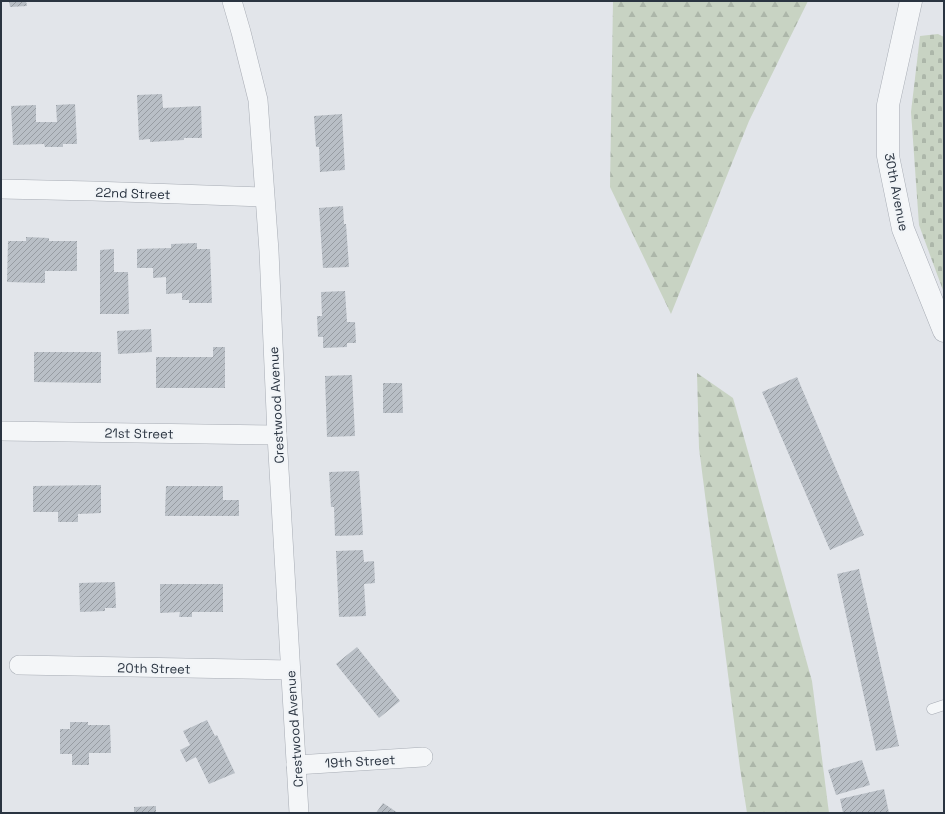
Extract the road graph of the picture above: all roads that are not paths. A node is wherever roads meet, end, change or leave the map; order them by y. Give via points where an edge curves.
1 (232, 1) edge
2 (911, 1) edge
3 (1, 190) edge
4 (264, 197) junction
5 (944, 331) edge
6 (1, 431) edge
7 (277, 435) junction
8 (19, 666) dead end
9 (290, 670) junction
10 (944, 705) edge
11 (932, 709) dead end
12 (423, 757) dead end
13 (296, 765) junction
14 (299, 813) edge

1 - 4 street, Crestwood Avenue via 258,100
2 - 5 street, 30th Avenue via 888,104 888,156 903,229
3 - 4 street, 22nd Street
4 - 7 street, Crestwood Avenue via 269,251
6 - 7 street, 21st Street
7 - 9 street, Crestwood Avenue
8 - 9 street, 20th Street
9 - 13 street, Crestwood Avenue
10 - 11 lane
12 - 13 street, 19th Street
13 - 14 street, Crestwood Avenue

